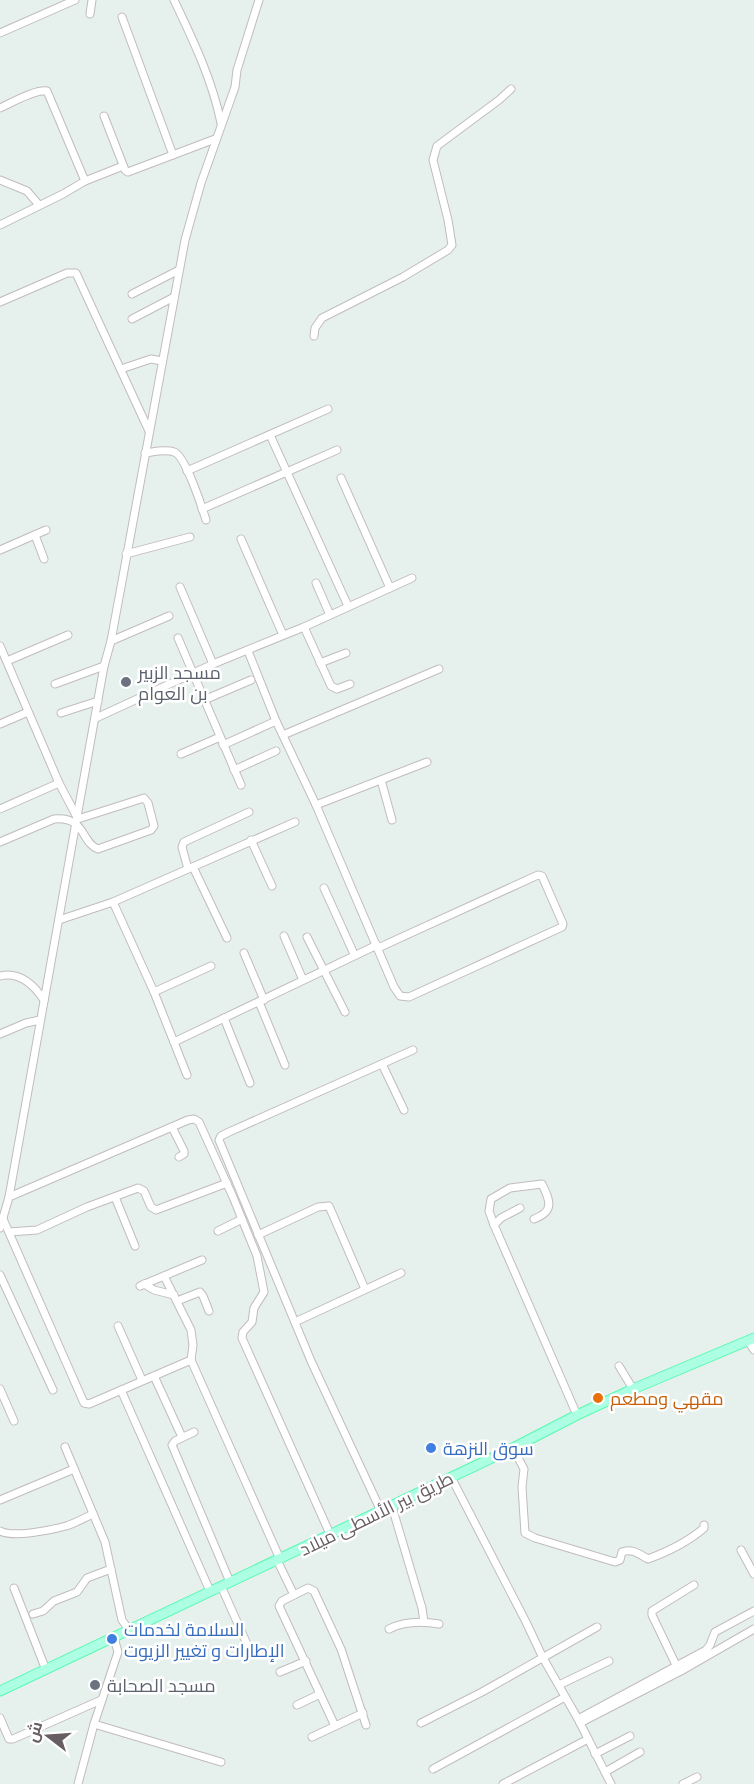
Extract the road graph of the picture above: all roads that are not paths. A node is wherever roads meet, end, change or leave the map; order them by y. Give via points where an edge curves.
1 (75, 0) edge
2 (92, 0) edge
3 (174, 0) edge
4 (259, 0) edge
5 (90, 14) dead end
6 (122, 17) dead end
7 (0, 33) edge
8 (512, 88) dead end
9 (0, 108) edge
10 (104, 116) dead end
11 (221, 124) junction
12 (215, 139) junction
13 (172, 155) junction
14 (123, 166) junction
15 (0, 180) edge
16 (85, 181) junction
17 (39, 205) junction
18 (0, 225) edge
19 (179, 270) junction
20 (132, 294) dead end
21 (174, 297) junction
22 (0, 302) edge
23 (132, 319) dead end
24 (314, 336) dead end
25 (162, 361) junction
26 (121, 369) junction
27 (328, 409) dead end
28 (149, 431) junction
29 (270, 435) junction
30 (338, 450) dead end
31 (145, 453) junction
32 (187, 471) junction
33 (286, 472) junction
34 (341, 478) dead end
35 (202, 509) junction
36 (206, 519) dead end
37 (46, 530) dead end
38 (35, 535) junction
39 (190, 537) dead end
40 (241, 539) dead end
41 (0, 550) edge
42 (126, 554) junction
43 (44, 559) dead end
44 (412, 578) dead end
45 (316, 583) dead end
46 (180, 587) dead end
47 (390, 588) junction
48 (348, 606) junction
49 (330, 615) junction
50 (170, 616) dead end
51 (304, 627) junction
52 (68, 635) dead end
53 (283, 635) junction
54 (178, 638) dead end
55 (111, 641) junction
56 (0, 646) edge
57 (248, 651) junction
58 (346, 653) dead end
59 (7, 661) junction
60 (320, 663) junction
61 (213, 664) junction
62 (104, 666) junction
63 (439, 669) dead end
64 (192, 674) junction
65 (251, 680) dead end
66 (55, 684) dead end
67 (350, 684) dead end
68 (204, 700) junction
69 (98, 701) junction
70 (28, 712) junction
71 (61, 713) dead end
72 (96, 718) junction
73 (276, 721) junction
74 (0, 724) edge
75 (283, 735) junction
76 (221, 741) junction
77 (276, 751) dead end
78 (181, 754) dead end
79 (427, 762) dead end
80 (234, 770) junction
81 (381, 780) junction
82 (59, 783) junction
83 (241, 785) dead end
84 (316, 805) junction
85 (0, 809) edge
86 (249, 812) dead end
87 (392, 820) dead end
88 (77, 822) junction
89 (295, 822) dead end
90 (251, 840) junction
91 (0, 842) edge
92 (190, 868) junction
93 (272, 886) dead end
94 (324, 888) dead end
95 (113, 902) junction
96 (59, 921) junction
97 (284, 936) dead end
98 (307, 937) dead end
99 (227, 938) dead end
100 (377, 947) junction
101 (244, 953) dead end
102 (354, 954) junction
103 (211, 966) dead end
104 (322, 970) junction
105 (0, 976) edge
106 (303, 980) junction
107 (154, 992) junction
108 (44, 1000) junction
109 (261, 1001) junction
110 (345, 1012) dead end
111 (224, 1018) junction
112 (40, 1020) junction
113 (0, 1034) edge
114 (174, 1042) junction
115 (413, 1050) dead end
116 (382, 1064) junction
117 (285, 1065) dead end
118 (187, 1075) dead end
119 (250, 1083) dead end
120 (404, 1110) dead end
121 (172, 1127) junction
122 (179, 1157) dead end
123 (227, 1183) junction
124 (9, 1197) junction
125 (115, 1197) junction
126 (520, 1208) dead end
127 (242, 1219) junction
128 (534, 1220) dead end
129 (1, 1223) edge
130 (494, 1225) junction
131 (218, 1231) dead end
132 (9, 1232) junction
133 (258, 1235) junction
134 (135, 1246) dead end
135 (202, 1260) dead end
136 (401, 1273) dead end
137 (0, 1275) edge
138 (165, 1276) junction
139 (365, 1289) junction
140 (175, 1298) junction
141 (209, 1311) dead end
142 (295, 1322) junction
143 (118, 1326) dead end
144 (751, 1339) edge
145 (754, 1350) edge
146 (190, 1360) junction
147 (620, 1366) dead end
148 (154, 1376) junction
149 (142, 1380) junction
150 (0, 1389) edge
151 (633, 1389) junction
152 (53, 1390) dead end
153 (121, 1390) junction
154 (577, 1415) junction
155 (14, 1421) dead end
156 (194, 1432) dead end
157 (182, 1437) junction
158 (65, 1447) dead end
159 (513, 1448) junction
160 (74, 1469) junction
161 (451, 1477) junction
162 (0, 1500) edge
163 (394, 1504) junction
164 (381, 1511) junction
165 (93, 1514) junction
166 (704, 1525) dead end
167 (0, 1532) edge
168 (330, 1534) junction
169 (741, 1550) dead end
170 (279, 1559) junction
171 (111, 1569) junction
172 (754, 1574) edge
173 (225, 1584) junction
174 (694, 1585) dead end
175 (14, 1588) dead end
176 (210, 1591) junction
177 (294, 1595) junction
178 (754, 1611) edge
179 (33, 1614) dead end
180 (424, 1622) junction
181 (439, 1624) dead end
182 (597, 1627) dead end
183 (389, 1629) dead end
184 (754, 1629) edge
185 (129, 1630) junction
186 (114, 1638) junction
187 (251, 1653) dead end
188 (543, 1658) junction
189 (306, 1661) junction
190 (609, 1661) dead end
191 (676, 1665) junction
192 (46, 1670) junction
193 (280, 1672) dead end
194 (559, 1685) junction
195 (0, 1691) edge
196 (321, 1694) junction
197 (566, 1697) junction
198 (101, 1700) junction
199 (297, 1705) dead end
200 (363, 1713) junction
201 (0, 1718) edge
202 (579, 1721) junction
203 (421, 1723) dead end
204 (94, 1724) junction
205 (366, 1725) dead end
206 (334, 1726) junction
207 (312, 1737) dead end
208 (630, 1737) dead end
209 (588, 1739) junction
210 (640, 1752) dead end
211 (595, 1754) junction
212 (221, 1762) dead end
213 (433, 1769) dead end
214 (605, 1772) junction
215 (697, 1777) dead end
216 (609, 1783) edge
217 (78, 1784) edge
218 (503, 1784) edge
219 (683, 1784) edge

1 - 7 street
2 - 5 street
3 - 11 street via 211,84
4 - 11 street
6 - 13 street
8 - 24 street via 437,146 433,160 452,245 403,277 322,318
9 - 16 street via 43,89 47,91
10 - 14 street
11 - 12 street
12 - 13 street
12 - 19 street
13 - 14 street via 128,172
14 - 16 street
15 - 17 street via 27,191
16 - 17 street
17 - 18 street
19 - 20 street
19 - 21 street
21 - 23 street
21 - 25 street
22 - 26 street via 70,272 76,273
25 - 26 street via 151,359
25 - 28 street
26 - 28 street
27 - 29 street
28 - 31 street
29 - 32 street
29 - 33 street
30 - 33 street
31 - 32 street via 176,452
31 - 42 street
32 - 35 street
33 - 35 street
33 - 48 street
34 - 47 street
35 - 36 street
37 - 38 street
38 - 41 street
38 - 43 street
39 - 42 street
40 - 53 street
42 - 55 street
44 - 47 street
45 - 49 street
46 - 61 street
47 - 48 street
48 - 49 street
49 - 51 street
50 - 55 street
51 - 53 street
51 - 60 street
52 - 59 street
53 - 57 street
54 - 64 street
55 - 62 street
56 - 59 street
57 - 61 street
57 - 73 street
58 - 60 street
59 - 70 street
60 - 67 street via 333,688
61 - 64 street
62 - 66 street
62 - 69 street
63 - 75 street
64 - 68 street
64 - 72 street
65 - 68 street
68 - 76 street
69 - 71 street
69 - 72 street
70 - 74 street
70 - 82 street
72 - 88 street
73 - 75 street
73 - 76 street
75 - 84 street
76 - 78 street
76 - 80 street
77 - 80 street
79 - 81 street
80 - 83 street
81 - 84 street
81 - 87 street
82 - 85 street
82 - 88 street
84 - 100 street
86 - 92 street via 184,842 182,848
88 - 88 street via 144,798 154,826 98,849 92,847
88 - 91 street via 54,819
88 - 96 street
89 - 90 street
90 - 92 street
90 - 93 street
92 - 95 street
92 - 99 street
94 - 102 street
95 - 96 street
95 - 107 street
96 - 108 street
97 - 106 street
98 - 104 street
100 - 100 street via 538,875 542,876 563,924 406,998 398,994
100 - 102 street
101 - 109 street
102 - 104 street
103 - 107 street
104 - 106 street
104 - 110 street
105 - 108 street via 27,980
106 - 109 street
107 - 114 street
108 - 112 street
109 - 111 street
109 - 117 street
111 - 114 street
111 - 119 street
112 - 113 street
112 - 124 street
114 - 118 street
115 - 116 street
116 - 120 street
116 - 133 street via 221,1136 220,1145
121 - 122 street via 184,1151
121 - 123 street via 191,1119 199,1122
121 - 124 street
123 - 125 street via 156,1210 142,1188
123 - 127 street
124 - 129 street
125 - 132 street via 37,1230
125 - 134 street
126 - 130 street
127 - 131 street
127 - 168 street via 257,1256 264,1289 242,1338
128 - 130 street via 549,1208 542,1184 518,1186 493,1197 489,1211
129 - 132 street
130 - 154 street
132 - 153 street via 84,1403
133 - 139 street via 318,1207 329,1206
133 - 142 street
135 - 138 street
136 - 139 street
137 - 152 street
138 - 140 street
138 - 140 street via 142,1285
139 - 142 street
140 - 141 street via 200,1292
140 - 146 street via 193,1338
142 - 164 street
143 - 149 street
144 - 145 street
144 - 151 main road, طريق بير الأسطى ميلاد
146 - 148 street
146 - 170 street
147 - 151 street
148 - 149 street
148 - 157 street
149 - 153 street
150 - 155 street
151 - 154 main road, طريق بير الأسطى ميلاد
153 - 176 street
154 - 159 main road, طريق بير الأسطى ميلاد
156 - 157 street
157 - 173 street via 173,1442 173,1449
158 - 160 street
159 - 161 main road, طريق بير الأسطى ميلاد
159 - 166 street via 524,1469 525,1533 535,1538 615,1562 627,1550 648,1558 663,1554 698,1533
160 - 162 street
160 - 165 street
161 - 163 main road, طريق بير الأسطى ميلاد
161 - 188 street
163 - 164 main road, طريق بير الأسطى ميلاد
163 - 180 street
164 - 168 main road, طريق بير الأسطى ميلاد
165 - 167 street via 60,1527
165 - 171 street
168 - 170 main road, طريق بير الأسطى ميلاد
169 - 172 street
170 - 173 main road, طريق بير الأسطى ميلاد
170 - 177 street
171 - 179 street via 87,1578 77,1592
171 - 185 street via 122,1620
173 - 176 main road, طريق بير الأسطى ميلاد
173 - 187 street
174 - 191 street via 651,1611
175 - 192 street
176 - 185 main road, طريق بير الأسطى ميلاد
177 - 189 street via 282,1600 279,1606
177 - 200 street via 308,1588 314,1591 341,1648
178 - 191 street via 716,1632 710,1646
180 - 181 street
180 - 183 street
182 - 188 street
184 - 202 street via 681,1671
185 - 186 main road, طريق بير الأسطى ميلاد
186 - 192 main road, طريق بير الأسطى ميلاد
186 - 198 street via 118,1652
188 - 194 street
188 - 203 street
189 - 193 street
189 - 196 street
190 - 194 street
191 - 202 street
192 - 195 main road, طريق بير الأسطى ميلاد
194 - 197 street
196 - 199 street
196 - 206 street
197 - 202 street
197 - 213 street
198 - 201 street via 14,1739 9,1738
198 - 204 street
200 - 205 street
200 - 206 street
202 - 209 street
204 - 212 street
204 - 217 street
206 - 207 street
208 - 211 street
209 - 211 street
209 - 218 street
210 - 214 street
211 - 214 street
214 - 216 street
215 - 219 street

